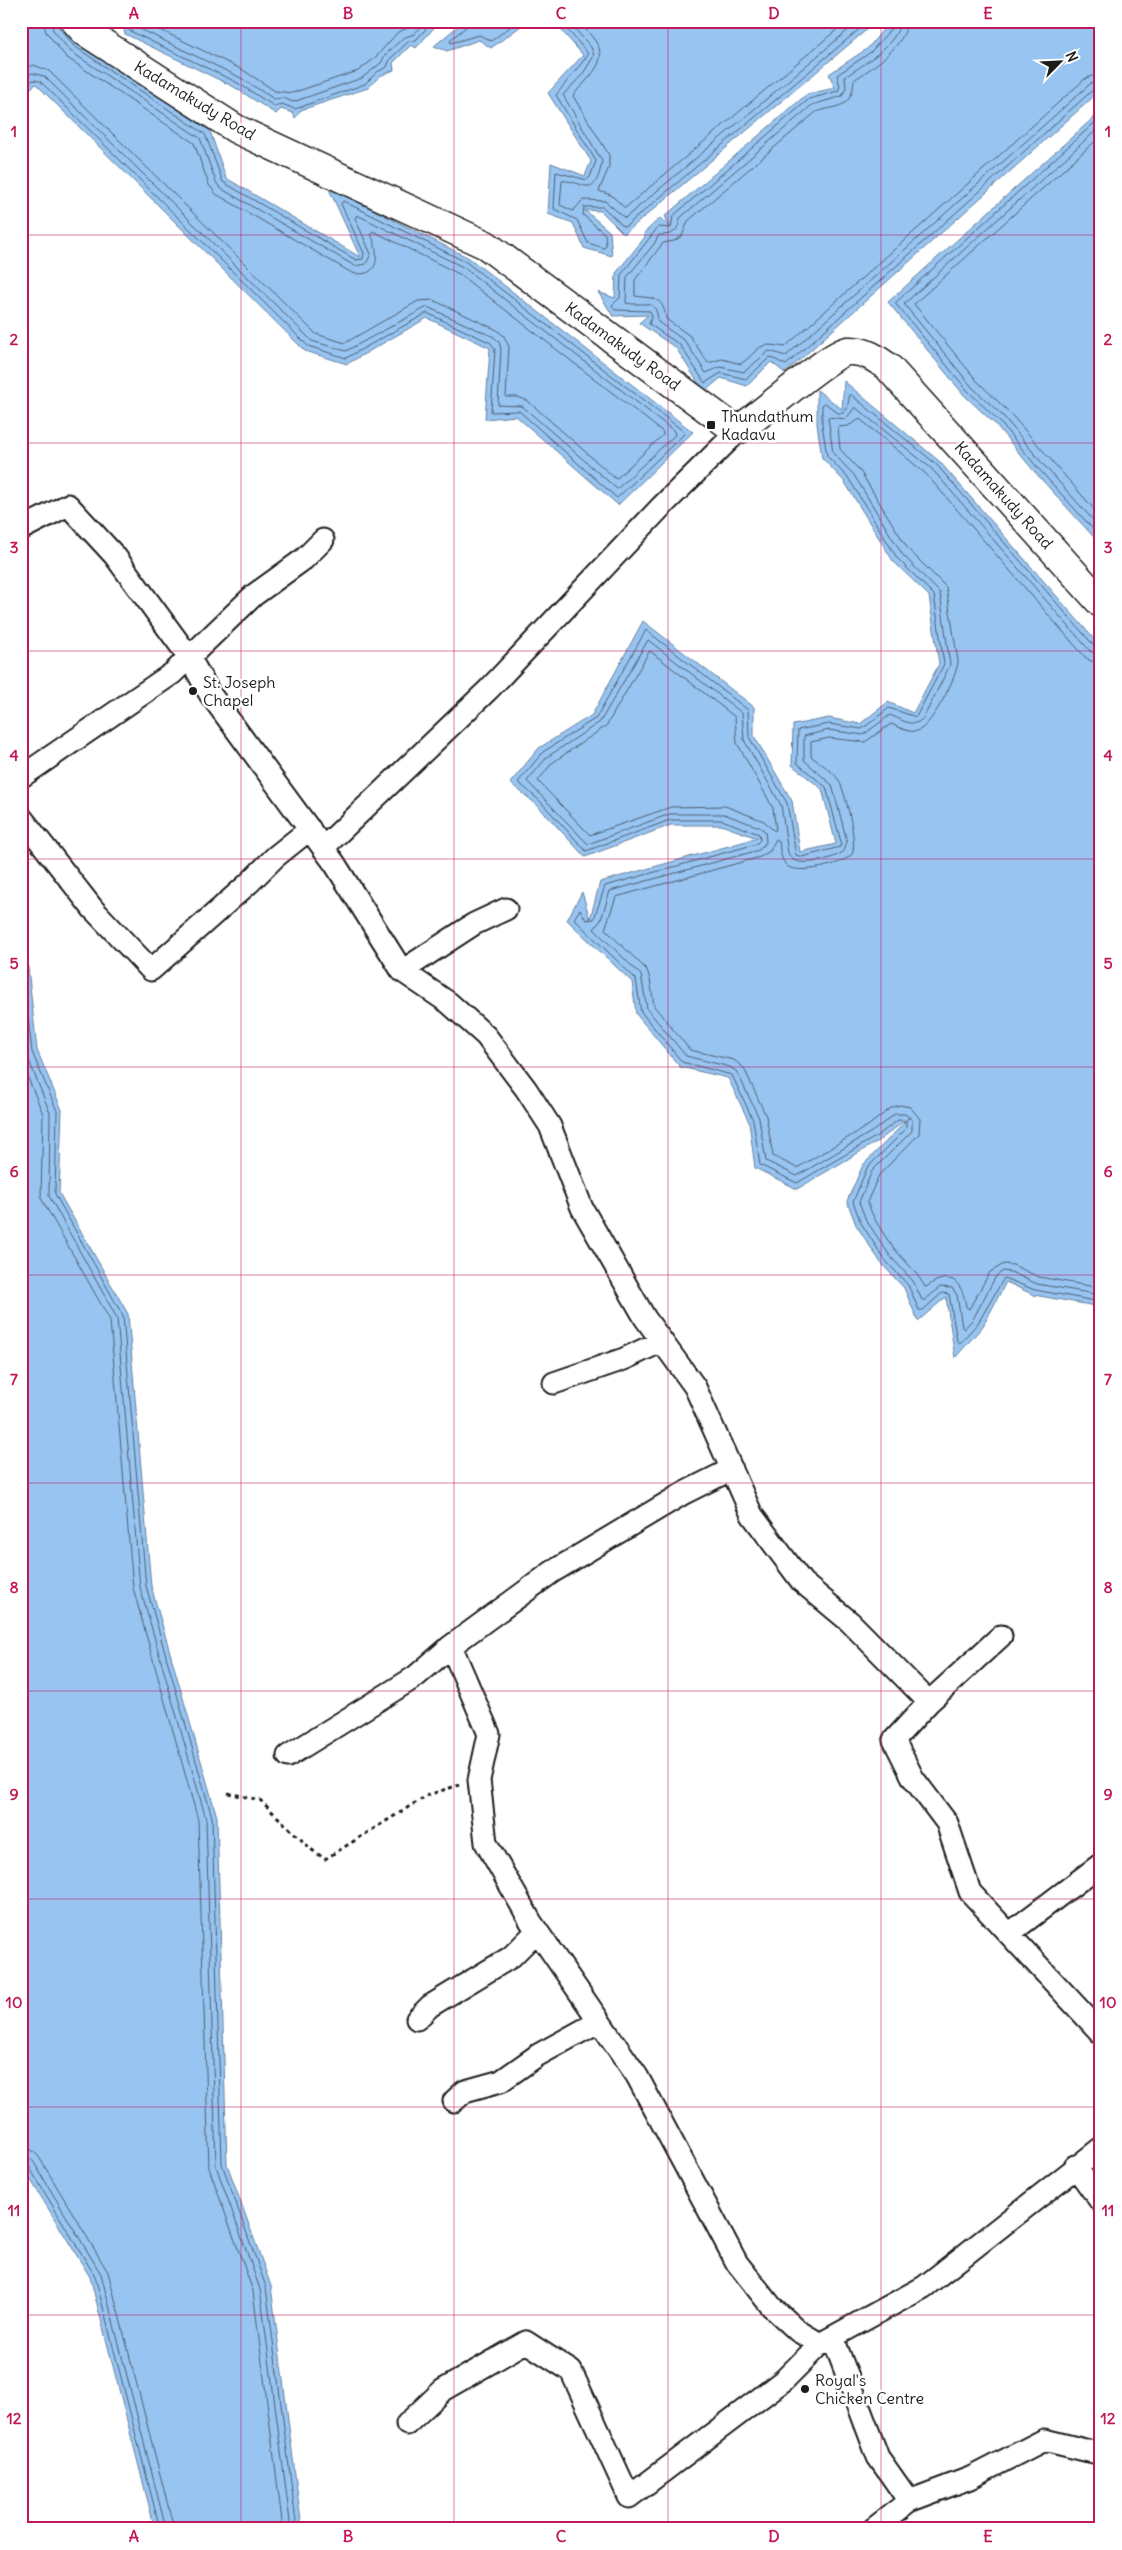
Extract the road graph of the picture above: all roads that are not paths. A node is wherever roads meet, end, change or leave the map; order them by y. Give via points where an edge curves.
1 (75, 21) edge
2 (740, 429) junction
3 (21, 529) edge
4 (323, 540) dead end
5 (1101, 602) edge
6 (189, 657) junction
7 (21, 777) edge
8 (21, 817) edge
9 (310, 829) junction
10 (324, 848) junction
11 (506, 909) dead end
12 (402, 971) junction
13 (662, 1341) junction
14 (554, 1383) dead end
15 (732, 1469) junction
16 (1002, 1636) dead end
17 (451, 1646) junction
18 (929, 1702) junction
19 (288, 1756) dead end
20 (1101, 1864) edge
21 (537, 1932) junction
22 (1010, 1933) junction
23 (417, 2019) dead end
24 (598, 2022) junction
25 (1101, 2033) edge
26 (454, 2100) dead end
27 (1101, 2148) edge
28 (1075, 2166) junction
29 (1101, 2202) edge
30 (826, 2341) junction
31 (407, 2424) dead end
32 (1101, 2454) edge
33 (909, 2501) junction
34 (873, 2529) edge

1 - 2 street, Kadamakudy Road via 84,31 236,129 486,245 729,425
2 - 5 street, Kadamakudy Road via 820,366 847,351 871,355 889,368
2 - 10 street via 660,508 489,690
3 - 6 street via 68,505 115,556
4 - 6 street via 304,559 254,595
6 - 7 street via 173,673
6 - 9 street via 210,694
8 - 9 street via 92,908 151,970 274,857
9 - 10 street
10 - 12 street
11 - 12 street via 474,924
12 - 13 street via 449,1003 486,1036 526,1089 550,1126 582,1208 645,1318
13 - 14 street via 624,1359
13 - 15 street via 695,1386
15 - 17 street via 684,1493 552,1572
15 - 18 street via 752,1515 802,1582 850,1622
16 - 18 street
17 - 19 street via 415,1677
17 - 21 street via 489,1734 479,1780 486,1843
18 - 22 street via 894,1740 913,1778 947,1823 970,1892
20 - 22 street
21 - 23 street via 511,1957 430,2006
21 - 24 street
22 - 25 street
24 - 26 street via 546,2050 501,2081 465,2091
24 - 30 street via 637,2076 737,2264 771,2306 798,2331
27 - 28 street
28 - 29 street
28 - 30 street via 924,2287
30 - 31 street via 784,2380 629,2498 571,2371 526,2342 443,2390
30 - 33 street via 878,2458
32 - 33 street via 1044,2440 970,2478
33 - 34 street

